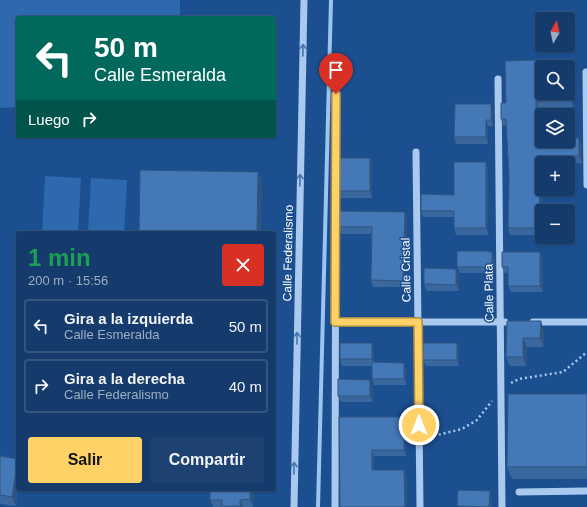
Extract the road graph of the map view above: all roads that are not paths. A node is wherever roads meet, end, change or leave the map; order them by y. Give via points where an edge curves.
1 (304, 0) edge
2 (586, 72) dead end
3 (498, 79) dead end
4 (336, 94) dead end
5 (416, 152) dead end
6 (587, 185) edge
7 (335, 322) junction
8 (418, 322) junction
9 (500, 322) junction
10 (587, 322) edge
11 (587, 491) edge
12 (519, 492) dead end
13 (294, 507) edge
14 (335, 507) edge
15 (420, 507) edge
16 (502, 507) edge

13 -> 1 street, Calle Federalismo
2 - 6 street
3 - 9 street, Calle Plata
4 - 7 street
5 - 8 street, Calle Cristal
7 - 8 street
7 - 14 street
8 - 9 street
8 - 15 street, Calle Cristal
9 - 10 street
9 - 16 street, Calle Plata
11 - 12 street

